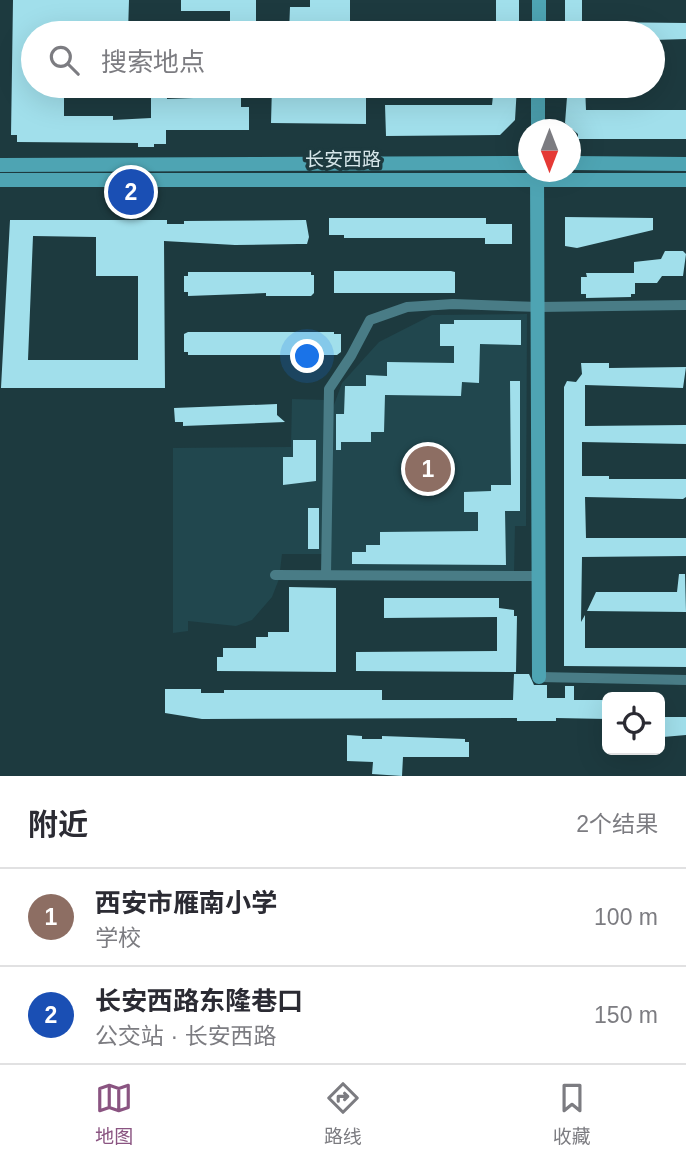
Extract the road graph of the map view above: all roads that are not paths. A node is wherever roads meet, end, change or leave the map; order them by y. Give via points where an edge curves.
1 (539, 0) edge
2 (539, 21) edge
3 (538, 98) edge
4 (538, 119) edge
5 (518, 163) edge
6 (581, 163) edge
7 (686, 164) edge
8 (0, 165) edge
9 (518, 175) edge
10 (581, 176) edge
11 (0, 180) edge
12 (686, 180) edge
13 (537, 182) edge
14 (686, 304) edge
15 (539, 306) junction
16 (275, 575) dead end
17 (326, 575) junction
18 (539, 576) junction
19 (539, 677) joint
20 (686, 680) edge

1 - 2 main road
3 - 4 main road
5 - 8 main road, 长安西路
6 - 7 main road
9 - 11 main road, 长安西路
10 - 12 main road, 长安西路
13 - 15 main road
14 - 15 street
15 - 17 street via 407,306 370,320 329,389
15 - 18 main road
16 - 17 street
17 - 18 street
18 - 19 main road
19 - 20 street

